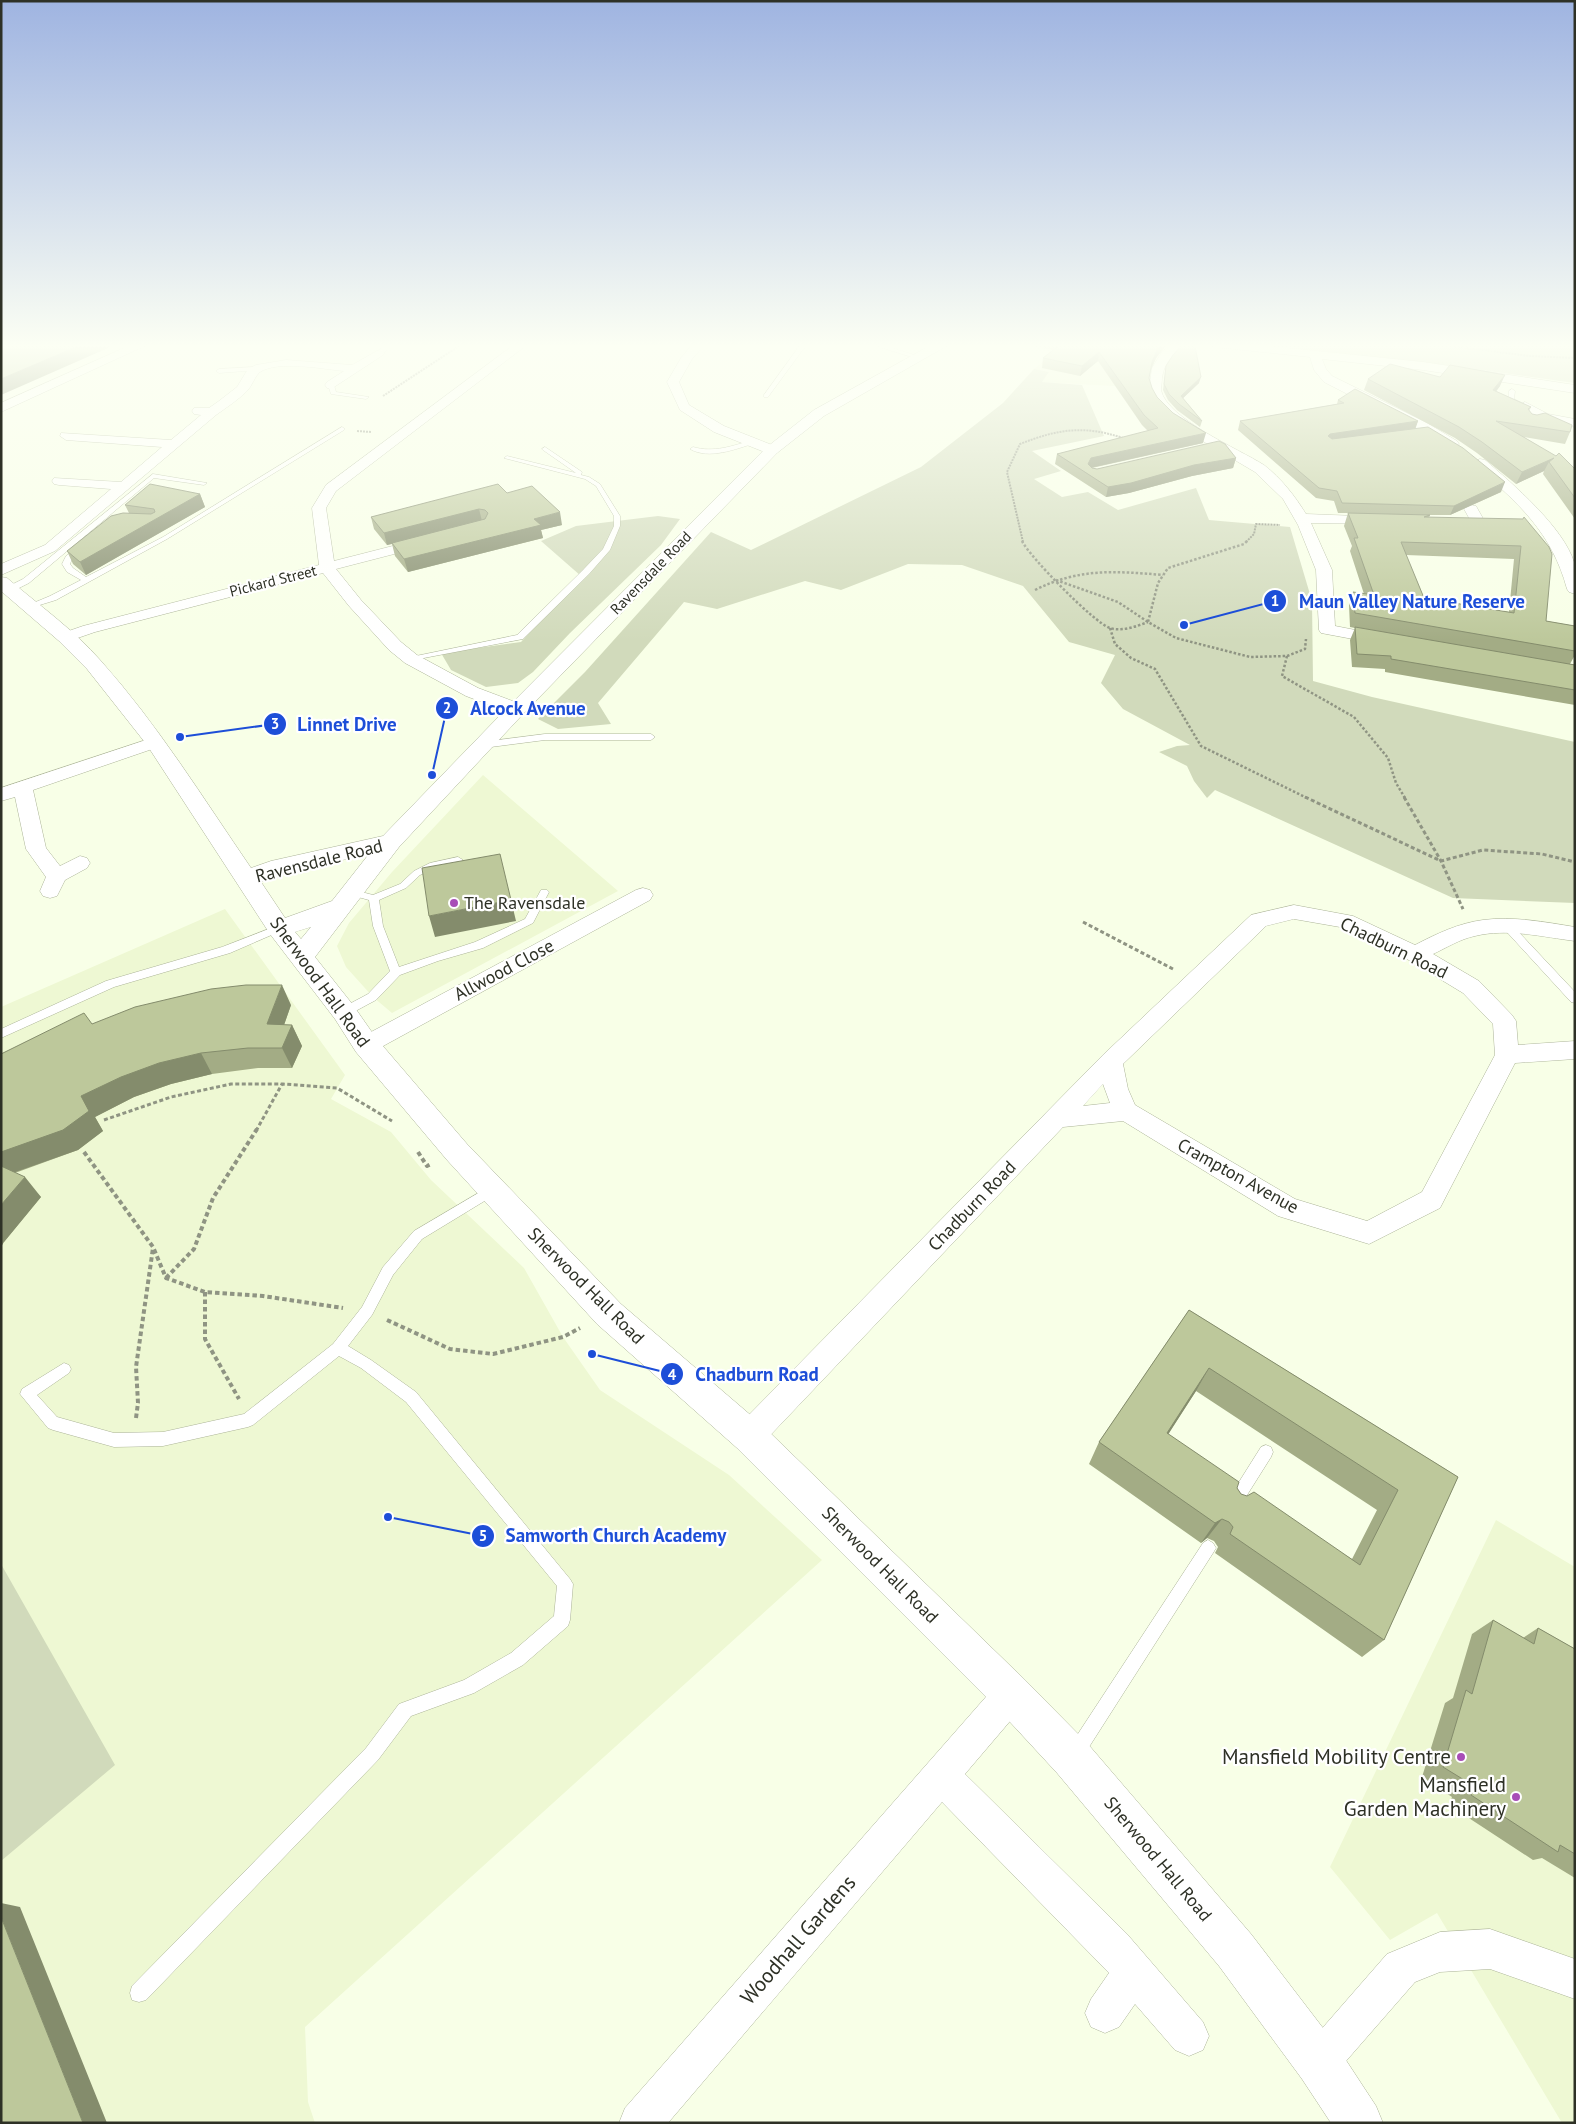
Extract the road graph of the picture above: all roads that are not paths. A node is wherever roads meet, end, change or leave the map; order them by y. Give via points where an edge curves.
1 (161, 443) edge
2 (319, 443) edge
3 (391, 443) edge
4 (749, 443) edge
5 (756, 443) edge
6 (781, 443) edge
7 (1216, 443) edge
8 (1447, 443) edge
9 (173, 444) joint
10 (1219, 445) junction
11 (545, 449) dead end
12 (693, 449) dead end
13 (772, 450) junction
14 (1200, 450) edge
15 (507, 458) dead end
16 (587, 478) junction
17 (59, 481) dead end
18 (204, 483) dead end
19 (122, 486) junction
20 (1471, 509) edge
21 (1390, 520) edge
22 (1459, 521) edge
23 (1304, 522) junction
24 (1478, 522) junction
25 (1497, 522) edge
26 (1524, 523) edge
27 (1542, 524) junction
28 (443, 537) edge
29 (84, 545) edge
30 (327, 568) junction
31 (1, 570) edge
32 (86, 580) junction
33 (6, 586) edge
34 (1575, 588) edge
35 (30, 606) junction
36 (66, 637) junction
37 (1403, 643) edge
38 (411, 659) junction
39 (517, 709) junction
40 (651, 737) dead end
41 (155, 742) junction
42 (483, 745) junction
43 (23, 788) junction
44 (1, 795) edge
45 (391, 842) junction
46 (458, 860) edge
47 (80, 863) dead end
48 (246, 879) junction
49 (544, 892) dead end
50 (643, 895) dead end
51 (374, 898) junction
52 (345, 900) junction
53 (279, 928) junction
54 (1509, 928) junction
55 (1575, 934) edge
56 (1414, 954) junction
57 (301, 957) junction
58 (396, 972) junction
59 (1575, 999) edge
60 (344, 1012) junction
61 (1, 1034) edge
62 (366, 1045) junction
63 (1575, 1050) edge
64 (1507, 1055) junction
65 (1111, 1061) junction
66 (1126, 1111) junction
67 (1058, 1118) junction
68 (492, 1190) junction
69 (338, 1348) junction
70 (64, 1369) dead end
71 (749, 1436) junction
72 (1266, 1452) dead end
73 (1231, 1508) edge
74 (1208, 1548) edge
75 (1011, 1694) junction
76 (1072, 1758) junction
77 (941, 1775) junction
78 (1134, 1972) junction
79 (1575, 1979) edge
80 (139, 1993) dead end
81 (1105, 2013) dead end
82 (1189, 2036) dead end
83 (1319, 2062) junction
84 (654, 2117) edge
85 (1360, 2123) edge

1 - 9 street
2 - 32 lane via 165,538
3 - 30 street via 331,488 319,508
4 - 12 lane via 709,452
5 - 13 street
6 - 13 main road, Ravensdale Road
7 - 10 street
8 - 27 street via 1465,452 1514,493
9 - 19 street
10 - 14 street
10 - 23 street via 1260,469 1289,497
11 - 16 lane
13 - 39 main road, Ravensdale Road
15 - 16 lane
16 - 38 lane via 598,485 617,516 617,526 606,550 586,572 520,637
17 - 19 street
18 - 33 lane via 153,476 26,581
19 - 31 street via 50,548
20 - 24 street
21 - 23 street
22 - 24 street
23 - 37 street via 1324,570 1327,630
24 - 25 street
26 - 27 street
27 - 34 street via 1565,559
28 - 30 street, Pickard Street
29 - 32 lane via 68,558 66,564
30 - 36 street, Pickard Street
30 - 38 street via 355,603
32 - 35 lane
33 - 35 main road, Sherwood Hall Road
35 - 36 main road, Sherwood Hall Road
36 - 41 main road, Sherwood Hall Road via 94,665
38 - 39 street via 472,692
39 - 42 main road, Ravensdale Road
40 - 42 lane via 545,737
41 - 43 street
41 - 48 main road, Sherwood Hall Road
42 - 45 main road, Ravensdale Road
43 - 44 street
43 - 47 street via 36,849 54,883
45 - 48 main road, Ravensdale Road via 272,869
45 - 52 main road, Ravensdale Road
46 - 51 lane via 433,865 417,873 403,886
48 - 53 main road, Sherwood Hall Road
49 - 58 lane via 528,922 479,945
50 - 62 street, Allwood Close
51 - 52 lane
51 - 58 lane via 378,926
52 - 53 main road, Ravensdale Road via 307,920
52 - 57 main road, Ravensdale Road
53 - 57 main road, Sherwood Hall Road
53 - 61 lane via 226,950 110,984
54 - 55 street
54 - 56 street via 1482,927 1457,934
54 - 59 lane
56 - 64 street, Chadburn Road via 1471,986 1504,1021
56 - 65 street, Chadburn Road via 1345,921 1294,912 1259,920
57 - 60 main road, Sherwood Hall Road
58 - 60 lane via 372,997
60 - 62 main road, Sherwood Hall Road
62 - 68 main road, Sherwood Hall Road
63 - 64 street
64 - 66 street, Crampton Avenue via 1431,1200 1369,1233 1287,1208
65 - 66 street via 1116,1089
65 - 67 street, Chadburn Road
66 - 67 street
67 - 71 street, Chadburn Road
68 - 69 lane via 418,1235 388,1272 367,1311
68 - 71 main road, Sherwood Hall Road via 609,1314
69 - 70 lane via 248,1420 163,1439 114,1440 53,1423 27,1394
69 - 80 lane via 366,1364 410,1397 565,1584 562,1620 516,1659 468,1687 405,1710 372,1754
71 - 75 main road, Sherwood Hall Road
72 - 73 lane
74 - 76 lane
75 - 76 main road, Sherwood Hall Road
75 - 77 street, Woodhall Gardens
76 - 83 main road, Sherwood Hall Road via 1235,1950
77 - 78 street
77 - 84 street, Woodhall Gardens
78 - 81 street
78 - 82 street
79 - 83 street via 1490,1949 1440,1952 1401,1968
83 - 85 main road, Sherwood Hall Road

